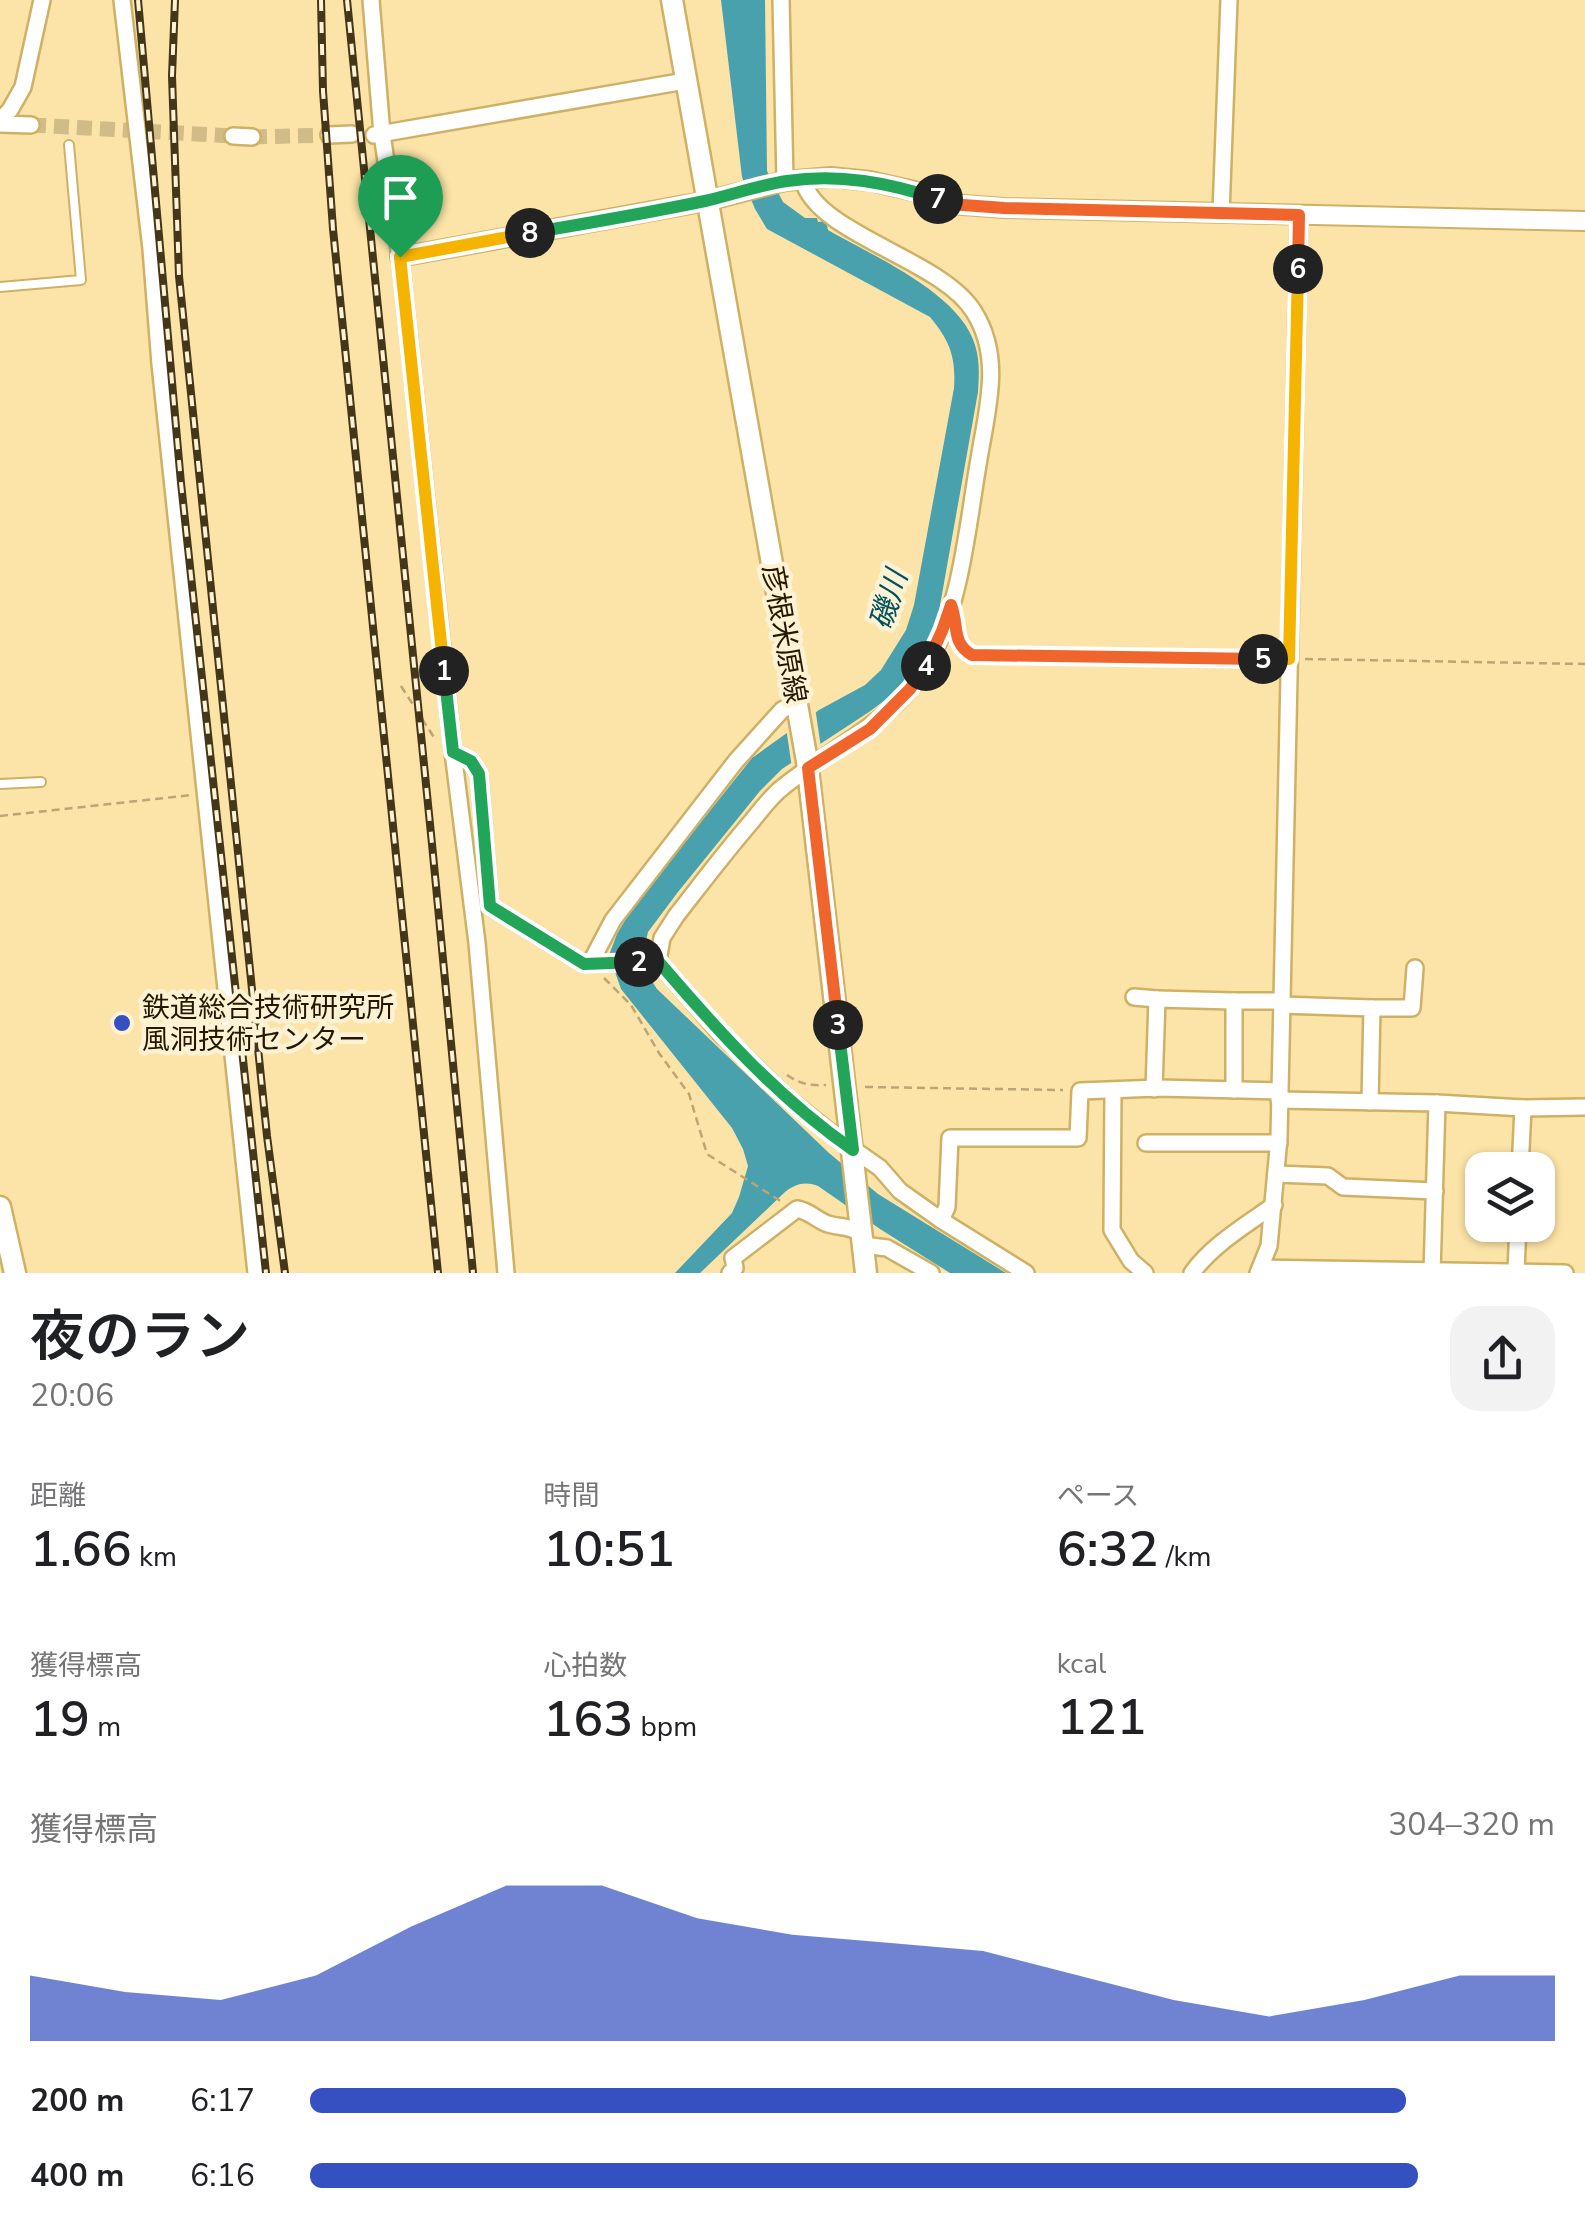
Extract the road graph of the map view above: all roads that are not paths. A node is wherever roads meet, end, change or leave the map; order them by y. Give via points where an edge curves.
1 (42, 0) edge
2 (122, 0) edge
3 (371, 0) edge
4 (672, 0) edge
5 (782, 0) edge
6 (1229, 0) edge
7 (684, 81) junction
8 (0, 122) edge
9 (31, 125) tunnel mouth
10 (352, 134) dead end
11 (329, 135) tunnel mouth
12 (378, 135) junction
13 (234, 136) tunnel mouth
14 (252, 137) tunnel mouth
15 (69, 145) dead end
16 (790, 181) junction
17 (708, 200) junction
18 (1220, 213) junction
19 (1299, 215) junction
20 (1585, 221) edge
21 (400, 257) junction
22 (0, 287) edge
23 (798, 706) junction
24 (453, 752) junction
25 (808, 765) junction
26 (40, 782) dead end
27 (0, 784) edge
28 (654, 961) junction
29 (589, 964) junction
30 (1415, 968) dead end
31 (1134, 997) dead end
32 (1157, 999) junction
33 (1234, 1001) junction
34 (1281, 1003) junction
35 (1372, 1008) junction
36 (1154, 1089) junction
37 (1112, 1090) junction
38 (1234, 1090) junction
39 (1279, 1096) junction
40 (1370, 1102) junction
41 (1437, 1102) junction
42 (1585, 1107) edge
43 (1523, 1108) junction
44 (1279, 1142) junction
45 (1146, 1143) dead end
46 (1521, 1152) edge
47 (853, 1154) junction
48 (1276, 1174) junction
49 (1435, 1191) junction
50 (1274, 1205) junction
51 (0, 1207) edge
52 (941, 1220) junction
53 (861, 1235) junction
54 (1517, 1242) edge
55 (734, 1271) edge
56 (1259, 1271) edge
57 (1432, 1271) edge
58 (1516, 1271) edge
59 (1355, 1272) edge
60 (16, 1273) edge
61 (256, 1273) edge
62 (506, 1273) edge
63 (866, 1273) edge
64 (930, 1273) edge
65 (1026, 1273) edge
66 (1145, 1273) edge
67 (1192, 1273) edge
68 (1565, 1273) edge

1 - 8 street via 23,87
2 - 61 street
3 - 12 street
4 - 7 main road, 彦根米原線
5 - 16 street
6 - 18 street
7 - 12 street
7 - 17 main road, 彦根米原線
8 - 9 street
10 - 11 street
12 - 21 street
13 - 14 street
15 - 22 lane via 81,280
16 - 17 street
16 - 18 street via 870,181 950,204
16 - 25 street via 833,218 945,282 972,308 989,344 991,386 957,586 928,664 870,729
17 - 21 street
17 - 23 main road, 彦根米原線
18 - 19 street
19 - 20 street
19 - 34 street
21 - 24 street
23 - 25 main road, 彦根米原線
23 - 29 street via 782,710 736,761 613,920
24 - 29 street via 479,774 490,906
24 - 62 street
25 - 28 street via 737,838 676,916
25 - 47 main road, 彦根米原線
26 - 27 lane
28 - 29 street
28 - 47 street via 768,1080
30 - 35 street via 1412,1008
31 - 32 street
32 - 33 street
32 - 36 street
33 - 34 street
33 - 38 street
34 - 35 street
34 - 39 street
35 - 40 street
36 - 37 street
36 - 38 street
37 - 52 street via 1080,1091 1078,1138 950,1138
37 - 66 street via 1112,1230
38 - 39 street
39 - 40 street
39 - 44 street
40 - 41 street
41 - 43 street
41 - 49 street
42 - 43 street
43 - 46 street
44 - 45 street
44 - 48 street
47 - 52 street
47 - 53 main road, 彦根米原線
48 - 49 street
48 - 50 street
49 - 57 street
50 - 56 street
50 - 67 street
51 - 60 main road
52 - 65 street
53 - 55 street via 797,1210 733,1258
53 - 63 main road, 彦根米原線
53 - 64 street
54 - 58 street
56 - 59 street
57 - 58 street
57 - 59 street
58 - 68 street

